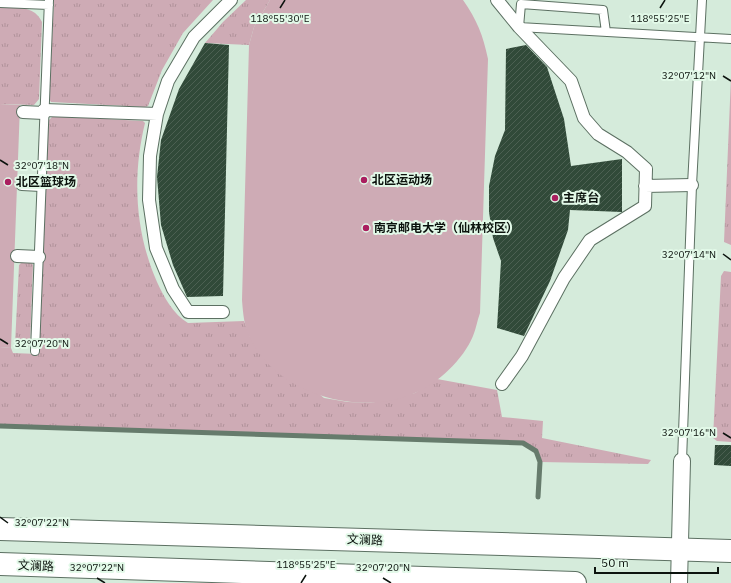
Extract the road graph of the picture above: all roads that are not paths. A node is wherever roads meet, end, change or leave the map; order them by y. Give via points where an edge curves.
1 (231, 0) edge
2 (497, 0) edge
3 (702, 0) edge
4 (0, 3) edge
5 (49, 3) edge
6 (519, 27) junction
7 (606, 32) junction
8 (700, 37) junction
9 (731, 38) edge
10 (23, 112) dead end
11 (44, 112) junction
12 (157, 114) junction
13 (22, 184) dead end
14 (41, 185) junction
15 (692, 185) junction
16 (645, 186) junction
17 (17, 256) dead end
18 (39, 257) junction
19 (223, 312) dead end
20 (35, 351) dead end
21 (502, 384) dead end
22 (682, 461) joint
23 (0, 529) edge
24 (680, 551) junction
25 (731, 551) edge
26 (0, 564) edge
27 (575, 583) edge
28 (679, 583) edge

1 - 12 street via 194,37 168,81
2 - 6 street
3 - 8 lane
4 - 5 lane
5 - 11 lane
6 - 7 lane
6 - 7 lane via 521,4 603,10
6 - 16 street via 572,81 584,118 598,134 627,152 646,169
7 - 8 lane
8 - 9 lane
8 - 15 lane
10 - 11 street
11 - 12 street
11 - 14 lane
12 - 19 street via 150,156 149,200 156,248 173,289 188,312
13 - 14 street
14 - 18 lane
15 - 16 street
15 - 22 lane
16 - 21 street via 645,206 590,240 564,278 522,356
17 - 18 street
18 - 20 lane
22 - 24 street
23 - 24 main road, 文澜路
24 - 25 main road, 文澜路
24 - 28 street
26 - 27 main road, 文澜路

